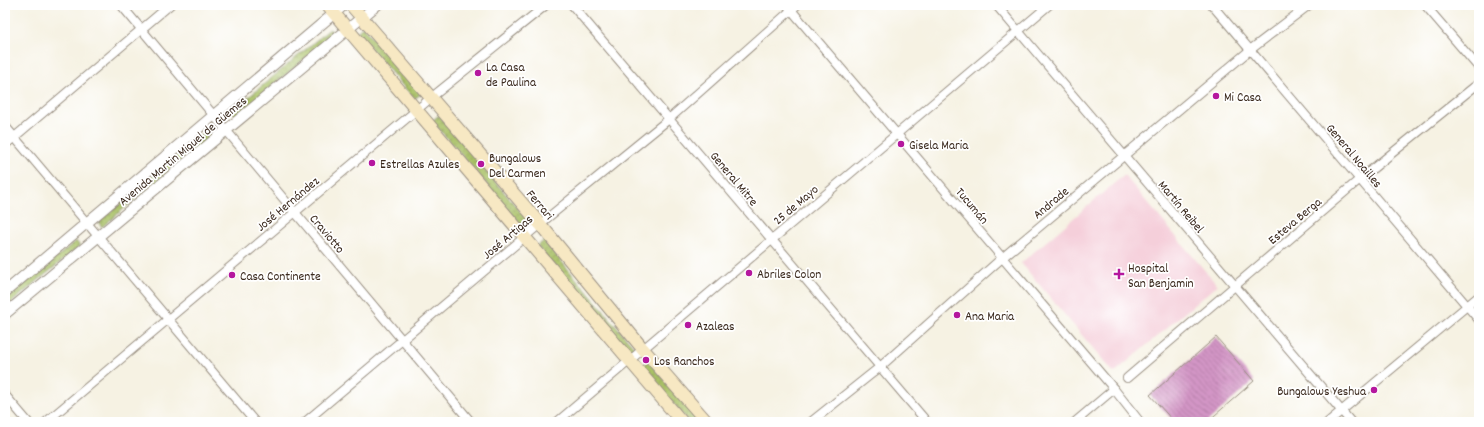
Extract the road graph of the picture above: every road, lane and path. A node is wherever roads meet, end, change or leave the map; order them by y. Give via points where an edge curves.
1 (121, 5) edge
2 (170, 5) edge
3 (344, 5) edge
4 (351, 5) edge
5 (377, 5) edge
6 (546, 5) edge
7 (572, 5) edge
8 (996, 5) edge
9 (1049, 5) edge
10 (1212, 5) edge
11 (1308, 5) edge
12 (1425, 5) edge
13 (792, 7) edge
14 (331, 9) edge
15 (362, 17) junction
16 (142, 29) junction
17 (347, 29) junction
18 (1018, 31) junction
19 (1250, 50) junction
20 (1479, 68) edge
21 (1479, 83) edge
22 (432, 97) junction
23 (416, 110) junction
24 (214, 115) junction
25 (669, 119) junction
26 (5, 126) edge
27 (226, 130) junction
28 (896, 134) junction
29 (14, 137) junction
30 (5, 145) edge
31 (1124, 156) junction
32 (1360, 179) junction
33 (295, 212) junction
34 (87, 223) junction
35 (540, 224) junction
36 (98, 237) junction
37 (524, 238) junction
38 (772, 240) junction
39 (1002, 258) junction
40 (1235, 286) junction
41 (5, 292) edge
42 (1479, 296) edge
43 (1467, 305) junction
44 (5, 314) edge
45 (168, 320) junction
46 (1479, 320) edge
47 (402, 340) junction
48 (643, 349) junction
49 (629, 361) junction
50 (880, 367) junction
51 (1127, 378) dead end
52 (1114, 389) junction
53 (5, 395) edge
54 (1341, 411) junction
55 (28, 422) edge
56 (46, 422) edge
57 (254, 422) edge
58 (306, 422) edge
59 (470, 422) edge
60 (557, 422) edge
61 (682, 422) edge
62 (707, 422) edge
63 (811, 422) edge
64 (927, 422) edge
65 (1075, 422) edge
66 (1140, 422) edge
67 (1328, 422) edge
68 (1351, 422) edge

1 - 16 street, Craviotto
2 - 16 street
3 - 14 street, Avenida Martin Miguel de Güemes
4 - 15 main road, Ferrari
5 - 15 street, Avenida Martin Miguel de Güemes
6 - 22 street, José Hernández
7 - 25 street, General Mitre
8 - 18 street, Martín Reibel
9 - 18 street, 25 de Mayo
10 - 19 street, General Noailles
11 - 19 street, Andrade
12 - 20 street
13 - 25 street, José Artigas
13 - 28 street, Tucumán
14 - 17 main road
14 - 24 street, Avenida Martin Miguel de Güemes
15 - 17 street, Avenida Martin Miguel de Güemes
15 - 22 main road, Ferrari
16 - 24 street, Craviotto
16 - 29 street
17 - 23 main road
17 - 27 street, Avenida Martin Miguel de Güemes
18 - 28 street, 25 de Mayo
18 - 31 street, Martín Reibel
19 - 31 street, Andrade
19 - 32 street, General Noailles
21 - 32 street, Esteva Berga
22 - 23 street, José Hernández
22 - 35 main road, Ferrari
23 - 33 street, José Hernández
23 - 37 main road
24 - 27 street, Craviotto
24 - 34 street, Avenida Martin Miguel de Güemes
25 - 35 street, José Artigas
25 - 38 street, General Mitre
26 - 29 street
27 - 33 street, Craviotto
27 - 36 street, Avenida Martin Miguel de Güemes
28 - 38 street, 25 de Mayo
28 - 39 street, Tucumán
29 - 30 street
29 - 34 street
31 - 39 street, Andrade
31 - 40 street, Martín Reibel
32 - 40 street, Esteva Berga
32 - 43 street, General Noailles
33 - 45 street, José Hernández
33 - 47 street, Craviotto
34 - 36 street
34 - 41 street, Avenida Martin Miguel de Güemes
35 - 37 street, José Artigas
35 - 48 main road, Ferrari
36 - 44 street, Avenida Martin Miguel de Güemes
36 - 45 street
37 - 47 street, José Artigas
37 - 49 main road
38 - 48 street, 25 de Mayo
38 - 50 street, General Mitre
39 - 50 street, Andrade
39 - 52 street, Tucumán
40 - 51 street, Esteva Berga
40 - 54 street, Martín Reibel
42 - 43 street
43 - 46 street, General Noailles
43 - 54 street
45 - 56 street, José Hernández
45 - 57 street
47 - 58 street, José Artigas
47 - 59 street, Craviotto
48 - 49 street, 25 de Mayo
48 - 62 main road, Ferrari
49 - 60 street, 25 de Mayo
49 - 61 main road
50 - 63 street, Andrade
50 - 64 street, General Mitre
52 - 65 street
52 - 66 street, Tucumán
53 - 55 street
54 - 67 street
54 - 68 street, Martín Reibel

